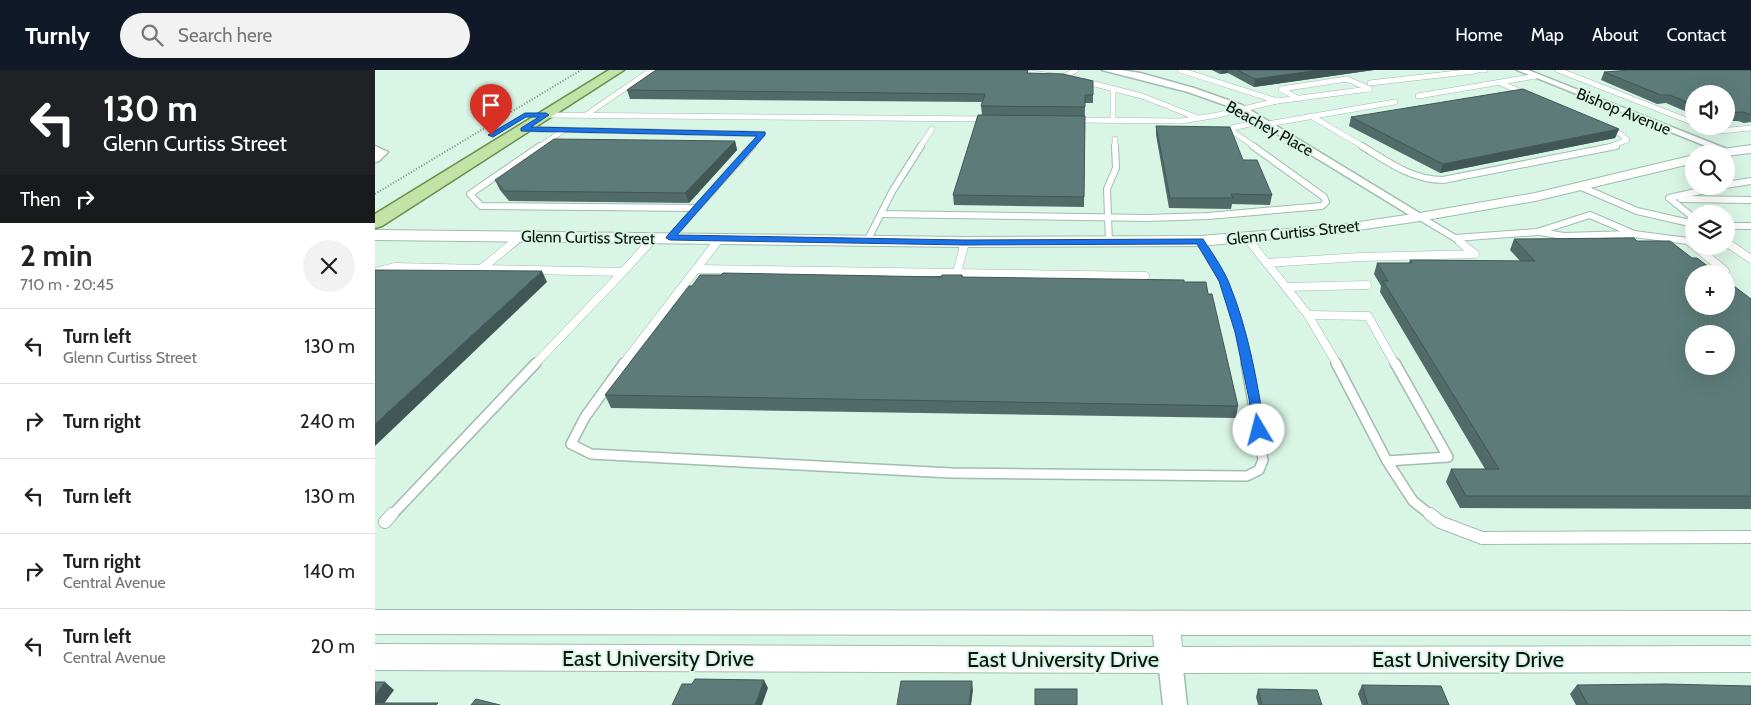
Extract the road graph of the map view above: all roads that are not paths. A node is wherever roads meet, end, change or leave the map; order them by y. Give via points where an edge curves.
1 (598, 70) edge
2 (618, 70) edge
3 (655, 70) edge
4 (1005, 70) edge
5 (1076, 70) edge
6 (1106, 70) edge
7 (1180, 70) edge
8 (1485, 70) edge
9 (1521, 70) edge
10 (1557, 70) edge
11 (1474, 71) edge
12 (1536, 76) junction
13 (1063, 77) junction
14 (1498, 82) junction
15 (1370, 83) dead end
16 (1113, 88) junction
17 (1418, 96) dead end
18 (1534, 97) edge
19 (1299, 99) junction
20 (1277, 101) junction
21 (1395, 102) dead end
22 (1243, 110) junction
23 (546, 115) junction
24 (586, 116) junction
25 (1311, 116) junction
26 (1198, 118) junction
27 (994, 119) edge
28 (1073, 120) edge
29 (1113, 120) junction
30 (1685, 120) edge
31 (524, 122) junction
32 (1265, 123) junction
33 (1605, 128) edge
34 (1751, 128) edge
35 (931, 129) dead end
36 (1735, 129) edge
37 (564, 130) junction
38 (1115, 139) dead end
39 (1705, 145) edge
40 (375, 148) edge
41 (1751, 149) edge
42 (1735, 151) edge
43 (375, 159) edge
44 (1685, 161) edge
45 (1744, 181) junction
46 (1751, 181) edge
47 (1735, 183) edge
48 (1751, 185) edge
49 (1579, 186) junction
50 (1686, 195) edge
51 (1670, 199) junction
52 (1751, 200) edge
53 (375, 206) edge
54 (696, 208) junction
55 (1685, 211) edge
56 (881, 214) junction
57 (1420, 216) junction
58 (1108, 217) junction
59 (375, 222) edge
60 (1685, 222) edge
61 (1735, 226) edge
62 (1751, 226) edge
63 (1537, 232) junction
64 (1634, 234) junction
65 (375, 235) edge
66 (522, 236) junction
67 (654, 238) junction
68 (670, 238) junction
69 (721, 238) junction
70 (1247, 238) junction
71 (1455, 238) junction
72 (1685, 240) edge
73 (867, 241) junction
74 (1200, 241) junction
75 (965, 242) junction
76 (1109, 243) junction
77 (1735, 248) edge
78 (1707, 255) edge
79 (1751, 259) edge
80 (1267, 263) junction
81 (1718, 265) edge
82 (481, 269) junction
83 (697, 269) junction
84 (375, 272) edge
85 (623, 272) junction
86 (957, 274) junction
87 (1145, 276) dead end
88 (1367, 285) dead end
89 (1286, 287) junction
90 (1308, 315) junction
91 (1387, 461) junction
92 (385, 522) dead end
93 (1751, 537) edge
94 (375, 622) edge
95 (1165, 623) junction
96 (1751, 623) edge
97 (375, 657) edge
98 (1751, 659) edge
99 (1170, 660) junction
100 (1175, 705) edge

1 - 31 main road
2 - 23 main road
3 - 24 lane
4 - 13 lane
5 - 13 lane
6 - 22 street, Beachey Place via 1191,90
7 - 20 lane
8 - 11 lane
9 - 12 street, Bishop Avenue
10 - 30 lane
11 - 15 lane
12 - 14 lane
12 - 39 street, Bishop Avenue
13 - 16 lane
14 - 17 lane
14 - 18 lane
16 - 26 lane via 1173,106
16 - 29 lane
19 - 19 lane via 1334,94 1369,89 1347,80 1281,89
19 - 20 lane
20 - 22 lane
21 - 25 lane
22 - 26 lane
22 - 32 street, Beachey Place
23 - 24 lane
23 - 31 main road
24 - 27 lane
25 - 32 lane
25 - 33 lane via 1411,175 1429,180 1443,180 1616,146 1627,140
26 - 29 lane via 1181,121
28 - 29 lane
31 - 37 lane
31 - 53 main road
31 - 59 main road
32 - 57 street, Beachey Place
32 - 58 lane via 1232,128 1232,131 1324,197 1326,202 1322,206 1208,216
34 - 36 lane
35 - 56 lane
37 - 54 lane via 763,134
37 - 54 lane via 470,194 481,206
38 - 58 lane via 1116,168 1107,189
40 - 43 street via 383,152
41 - 42 street
44 - 49 street, Glenn Curtiss Street
45 - 46 lane
45 - 47 lane
45 - 48 lane
49 - 57 street, Glenn Curtiss Street via 1535,197
49 - 60 lane via 1637,211
50 - 51 lane
51 - 52 lane
51 - 55 lane
54 - 68 lane
56 - 58 lane
56 - 73 lane
57 - 70 street, Glenn Curtiss Street via 1338,229
57 - 71 lane
58 - 76 lane
61 - 62 lane
63 - 64 lane via 1564,236
63 - 64 lane via 1590,215
63 - 71 lane
64 - 72 lane
65 - 66 street, Glenn Curtiss Street
66 - 67 street, Glenn Curtiss Street
66 - 82 lane
67 - 68 street, Glenn Curtiss Street
67 - 85 lane
68 - 69 street, Glenn Curtiss Street
69 - 73 street, Glenn Curtiss Street
69 - 83 lane
70 - 74 street, Glenn Curtiss Street
70 - 80 lane
71 - 80 lane via 1475,254
73 - 75 street, Glenn Curtiss Street
74 - 76 street, Glenn Curtiss Street
74 - 83 lane via 1223,281 1240,332 1255,399 1263,460 1259,470 1247,476 951,473 591,454 571,444 600,396
75 - 76 street, Glenn Curtiss Street
75 - 86 lane
77 - 79 lane
78 - 81 lane
80 - 89 lane
82 - 84 lane via 395,267
82 - 85 lane
83 - 86 lane
85 - 92 lane
86 - 87 lane
88 - 89 lane
89 - 90 lane
90 - 91 lane
90 - 91 lane via 1368,316 1448,457
91 - 93 lane via 1413,501 1440,522 1482,538
94 - 95 street, East University Drive
95 - 96 street, East University Drive
95 - 99 street
97 - 99 street, East University Drive
98 - 99 street, East University Drive
99 - 100 street

